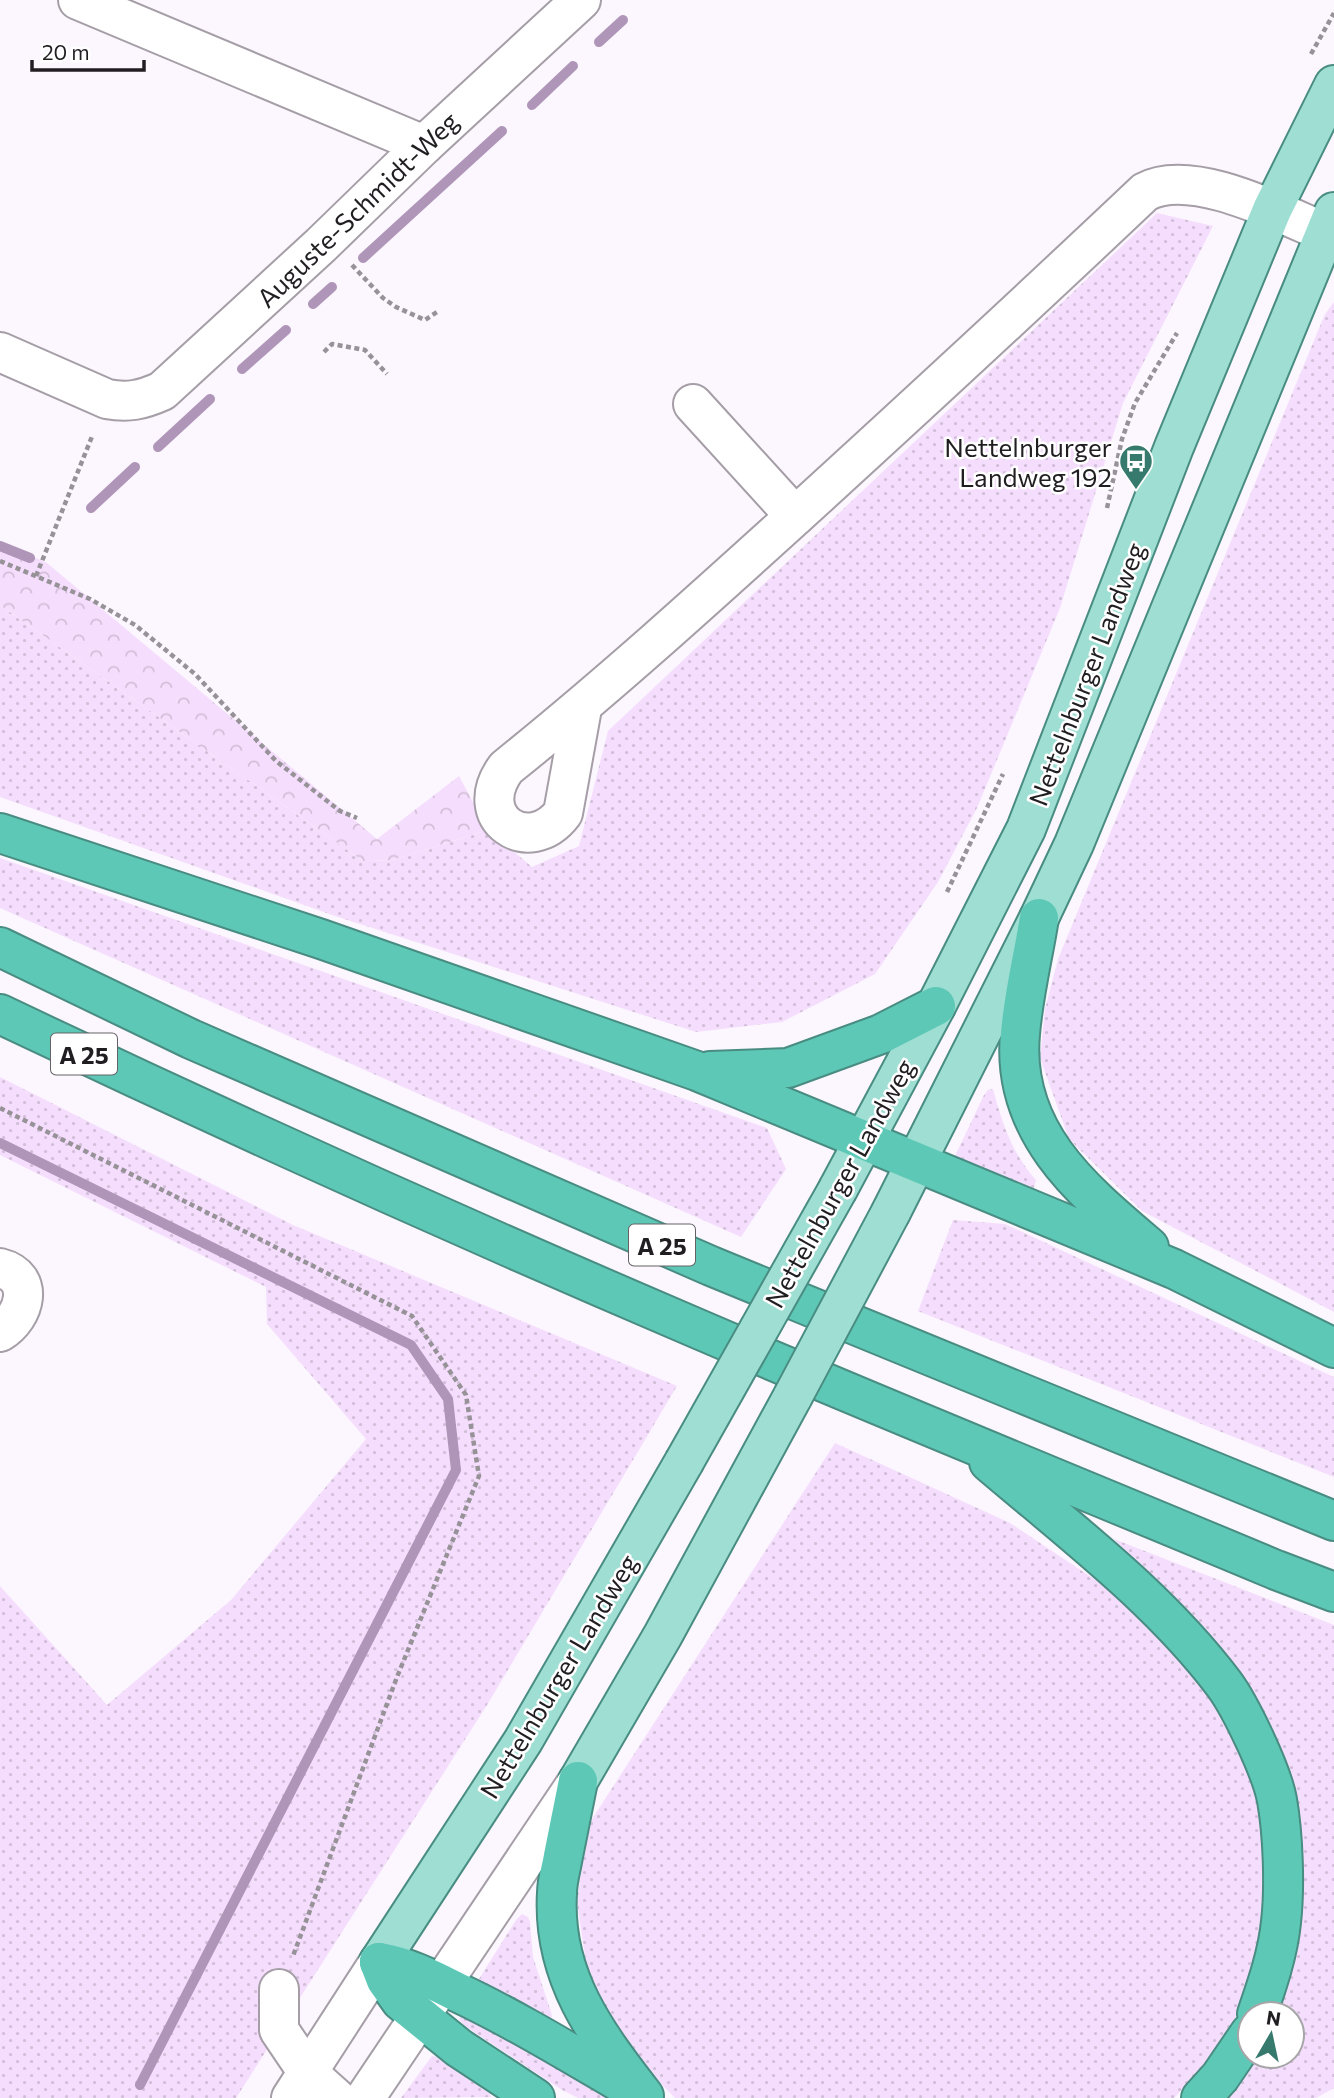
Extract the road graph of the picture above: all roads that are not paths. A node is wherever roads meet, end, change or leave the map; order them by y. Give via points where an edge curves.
1 (78, 0) edge
2 (580, 0) edge
3 (1334, 85) edge
4 (424, 145) junction
5 (1272, 210) junction
6 (1329, 222) edge
7 (0, 352) edge
8 (692, 404) dead end
9 (795, 516) junction
10 (582, 708) dead end
11 (0, 833) edge
12 (1039, 918) junction
13 (0, 947) edge
14 (936, 1006) junction
15 (0, 1014) edge
16 (698, 1072) junction
17 (865, 1140) junction
18 (916, 1162) junction
19 (0, 1268) edge
20 (1174, 1269) junction
21 (0, 1332) edge
22 (1334, 1348) edge
23 (961, 1438) junction
24 (1334, 1521) edge
25 (1334, 1592) edge
26 (578, 1781) junction
27 (379, 1962) junction
28 (441, 1984) junction
29 (279, 1989) road end
30 (1261, 2000) edge
31 (420, 2015) junction
32 (1236, 2054) edge
33 (300, 2085) edge
34 (646, 2097) edge
35 (337, 2098) edge
36 (365, 2098) edge
37 (535, 2098) edge
38 (1202, 2098) edge

1 - 4 street
2 - 4 street, Auguste-Schmidt-Weg
3 - 5 main road, Nettelnburger Landweg
4 - 7 street, Auguste-Schmidt-Weg via 162,391 145,399 116,401
5 - 6 street, Nettelnburger Landweg
5 - 9 street, Nettelnburger Landweg via 1200,186 1170,184 1145,192
5 - 14 main road, Nettelnburger Landweg via 1174,447 1026,829
6 - 12 main road, Nettelnburger Landweg
8 - 9 street
9 - 10 street, Nettelnburger Landweg
11 - 16 highway via 321,939
12 - 18 main road, Nettelnburger Landweg
12 - 20 highway via 1020,1035 1023,1089 1041,1137 1087,1194
13 - 24 highway, A 25 via 191,1039 711,1266
14 - 16 highway via 881,1034 788,1068
14 - 17 main road, Nettelnburger Landweg
15 - 23 highway, A 25 via 390,1194
16 - 17 highway
17 - 18 highway
17 - 27 main road, Nettelnburger Landweg, bridge via 523,1741
18 - 20 highway
18 - 26 main road, Nettelnburger Landweg, bridge via 744,1488
19 - 21 street via 13,1275 23,1293 19,1315
20 - 22 highway
23 - 25 highway, A 25
23 - 30 highway via 1179,1629 1226,1687 1255,1741 1277,1798 1282,1860 1281,1922
26 - 28 street, Nettelnburger Landweg
26 - 34 highway via 556,1892 567,1975 608,2050
27 - 28 highway
27 - 31 highway via 401,2001
27 - 33 street, Nettelnburger Landweg
28 - 31 street, Nettelnburger Landweg
28 - 34 highway via 498,2011
29 - 33 street via 279,2031
31 - 36 street, Nettelnburger Landweg
31 - 37 highway via 459,2048
32 - 38 highway
33 - 35 street

